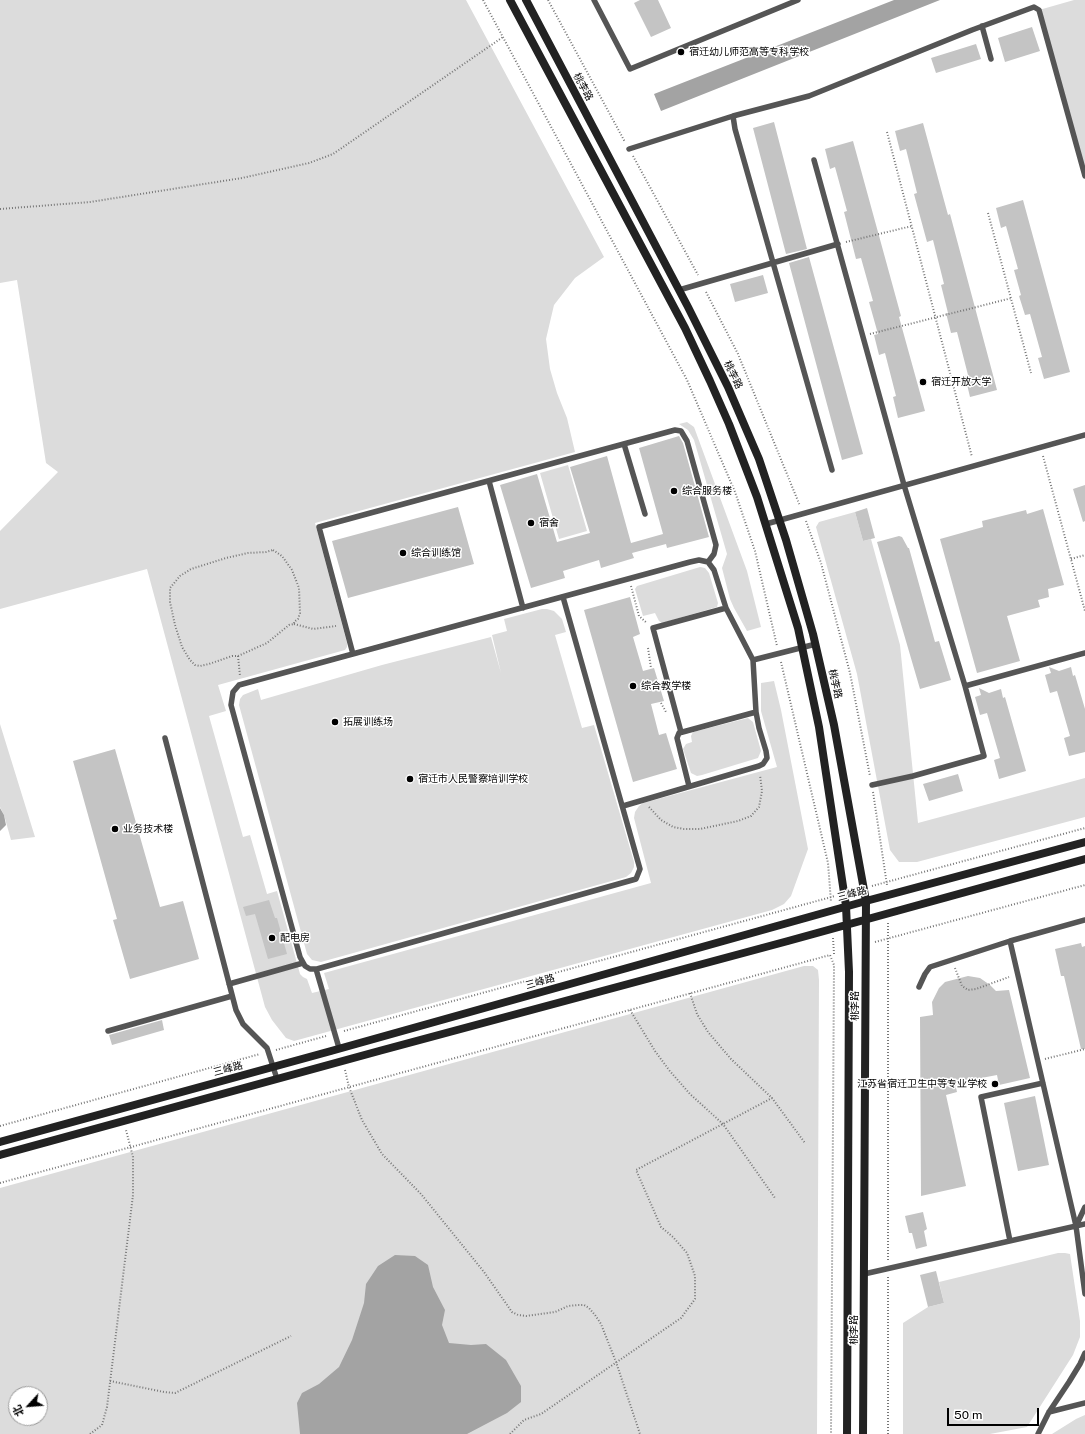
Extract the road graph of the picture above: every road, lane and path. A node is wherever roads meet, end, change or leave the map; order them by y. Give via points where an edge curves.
1 (510, 0) edge
2 (526, 0) edge
3 (548, 0) edge
4 (594, 0) edge
5 (798, 0) edge
6 (982, 26) junction
7 (503, 37) dead end
8 (991, 59) dead end
9 (734, 116) junction
10 (887, 132) dead end
11 (629, 149) junction
12 (814, 160) dead end
13 (1085, 176) edge
14 (0, 209) edge
15 (988, 212) dead end
16 (912, 226) junction
17 (838, 244) junction
18 (773, 263) junction
19 (702, 283) junction
20 (679, 290) junction
21 (1012, 298) junction
22 (936, 317) junction
23 (863, 336) junction
24 (1031, 374) dead end
25 (1085, 435) edge
26 (624, 444) junction
27 (1040, 447) junction
28 (975, 466) junction
29 (832, 470) dead end
30 (489, 481) junction
31 (904, 485) junction
32 (803, 513) junction
33 (644, 514) dead end
34 (779, 520) junction
35 (766, 524) junction
36 (1085, 555) edge
37 (1071, 559) junction
38 (708, 562) junction
39 (628, 579) junction
40 (563, 598) junction
41 (523, 608) junction
42 (726, 608) junction
43 (1085, 611) edge
44 (294, 624) junction
45 (346, 628) junction
46 (653, 628) junction
47 (816, 644) junction
48 (802, 647) junction
49 (1085, 653) edge
50 (353, 654) junction
51 (238, 656) junction
52 (753, 660) junction
53 (239, 685) junction
54 (965, 686) junction
55 (756, 712) junction
56 (681, 732) junction
57 (165, 738) dead end
58 (759, 766) junction
59 (872, 785) junction
60 (689, 786) junction
61 (644, 800) junction
62 (622, 806) junction
63 (1085, 828) edge
64 (1085, 842) edge
65 (1085, 859) edge
66 (886, 882) junction
67 (1085, 885) edge
68 (863, 888) junction
69 (844, 893) junction
70 (888, 895) junction
71 (866, 901) junction
72 (846, 906) junction
73 (888, 913) junction
74 (866, 920) junction
75 (1085, 920) edge
76 (847, 925) junction
77 (888, 939) junction
78 (1010, 941) junction
79 (865, 945) junction
80 (848, 950) junction
81 (830, 955) junction
82 (951, 959) junction
83 (303, 963) junction
84 (316, 969) junction
85 (1018, 974) junction
86 (229, 984) junction
87 (919, 987) dead end
88 (690, 993) junction
89 (232, 996) junction
90 (630, 1010) junction
91 (108, 1031) dead end
92 (335, 1034) junction
93 (339, 1048) junction
94 (1085, 1049) edge
95 (268, 1052) junction
96 (342, 1061) junction
97 (1038, 1061) junction
98 (273, 1066) junction
99 (277, 1079) junction
100 (1043, 1083) junction
101 (349, 1087) junction
102 (772, 1098) junction
103 (123, 1121) junction
104 (723, 1124) junction
105 (0, 1126) edge
106 (0, 1142) edge
107 (805, 1143) dead end
108 (130, 1147) junction
109 (0, 1155) edge
110 (0, 1183) edge
111 (775, 1198) dead end
112 (1085, 1207) edge
113 (1085, 1224) edge
114 (1076, 1226) junction
115 (1010, 1241) junction
116 (888, 1269) junction
117 (864, 1274) junction
118 (1085, 1294) edge
119 (291, 1336) dead end
120 (1085, 1353) edge
121 (616, 1362) junction
122 (110, 1381) junction
123 (1085, 1403) edge
124 (1049, 1412) junction
125 (90, 1434) edge
126 (510, 1434) edge
127 (640, 1434) edge
128 (831, 1434) edge
129 (847, 1434) edge
130 (863, 1434) edge
131 (888, 1434) edge
132 (1038, 1434) edge

1 - 35 main road, 桃李路 via 694,348 729,424
2 - 20 main road, 桃李路
3 - 11 path
4 - 5 lane via 630,69
6 - 8 lane
6 - 9 lane via 809,96
6 - 13 lane via 1034,7 1039,10
7 - 14 path via 334,154 309,163 242,178 90,202
9 - 11 lane
9 - 18 lane
10 - 16 path
11 - 19 path
12 - 17 lane
15 - 21 path
16 - 17 path
16 - 22 path
17 - 18 lane
17 - 23 lane
18 - 19 lane
18 - 29 lane
19 - 20 lane
19 - 32 path via 738,354
20 - 34 main road, 桃李路 via 728,387 759,458
21 - 22 path
21 - 24 path
22 - 23 path
22 - 28 path
23 - 31 lane
25 - 27 lane
26 - 30 lane
26 - 33 lane
26 - 38 lane via 675,430 681,431 687,441 716,545 714,554
27 - 28 lane
27 - 37 path
28 - 31 lane
30 - 41 lane
30 - 45 lane via 319,527
31 - 32 lane
31 - 54 lane
32 - 34 lane
32 - 59 path via 821,563 850,673
34 - 35 lane
34 - 47 main road, 桃李路
35 - 48 main road, 桃李路
36 - 37 path
37 - 43 path
38 - 39 lane via 699,560
38 - 42 lane via 714,570
39 - 40 lane
39 - 46 path via 639,616
40 - 41 lane
40 - 62 lane
41 - 50 lane
42 - 46 lane
42 - 52 lane
44 - 45 path via 313,629 333,626
44 - 51 path via 289,625 267,643
44 - 51 path via 300,613 299,588 292,570 277,551 233,556 184,572 170,588 169,595 182,647 190,660 200,666
45 - 50 lane
46 - 56 lane
47 - 48 lane
47 - 68 main road, 桃李路 via 834,725
48 - 52 lane
48 - 69 main road, 桃李路 via 819,727
49 - 54 lane
50 - 53 lane
51 - 53 path
52 - 55 lane
53 - 83 lane via 233,692 230,705
54 - 59 lane via 984,756
55 - 56 lane
55 - 58 lane via 767,758
56 - 60 lane via 677,738
57 - 86 lane
58 - 60 lane
58 - 61 path via 762,791 759,807 751,816 738,821 700,829 673,827 661,820
59 - 66 path
60 - 61 lane
61 - 62 lane
62 - 84 lane via 640,869 636,880
63 - 66 path
64 - 70 main road, 三峰路
65 - 73 main road
66 - 68 path
66 - 70 path
67 - 77 path
68 - 71 main road, 桃李路
69 - 72 main road, 桃李路
69 - 92 path
70 - 71 main road, 三峰路
71 - 72 main road, 三峰路
71 - 74 main road, 桃李路
72 - 76 main road, 桃李路
72 - 93 main road, 三峰路
73 - 74 main road
73 - 77 path
74 - 76 main road
74 - 79 main road, 桃李路
75 - 78 lane
76 - 80 main road, 桃李路
76 - 96 main road
77 - 79 path
77 - 116 path
78 - 82 lane
78 - 85 lane
79 - 117 main road, 桃李路
80 - 81 path
80 - 129 main road, 桃李路
81 - 88 path
81 - 128 path via 834,965
82 - 85 path via 962,986 968,990
82 - 87 lane via 930,967
83 - 84 lane via 310,969
83 - 86 lane
84 - 92 lane
85 - 97 lane
86 - 89 lane
88 - 90 path
88 - 102 path via 697,1014 708,1032
89 - 91 lane
89 - 95 lane via 239,1018 263,1043
90 - 101 path
90 - 104 path via 669,1070 690,1094
92 - 93 lane
92 - 95 path
93 - 98 main road, 三峰路
94 - 97 path
95 - 98 lane
95 - 105 path
96 - 99 main road
96 - 101 path
97 - 100 lane
98 - 99 lane
98 - 106 main road, 三峰路
99 - 103 main road
100 - 114 lane
100 - 115 lane via 981,1097
101 - 108 path
101 - 121 path via 367,1130 382,1154 421,1194 484,1272 512,1312 526,1316 584,1305 601,1324
102 - 104 path
102 - 107 path
103 - 108 path
103 - 109 main road
104 - 111 path
104 - 121 path via 636,1170 661,1227 687,1253 695,1276 695,1299 681,1318
108 - 110 path
108 - 122 path via 133,1156 133,1196
112 - 114 lane
113 - 114 lane
114 - 115 lane
114 - 118 lane
115 - 116 lane
116 - 117 lane
116 - 131 path
117 - 130 main road, 桃李路
119 - 122 path via 175,1393
120 - 124 lane
121 - 126 path via 541,1414 524,1420
121 - 127 path
122 - 125 path via 102,1425
123 - 124 lane
124 - 132 lane

